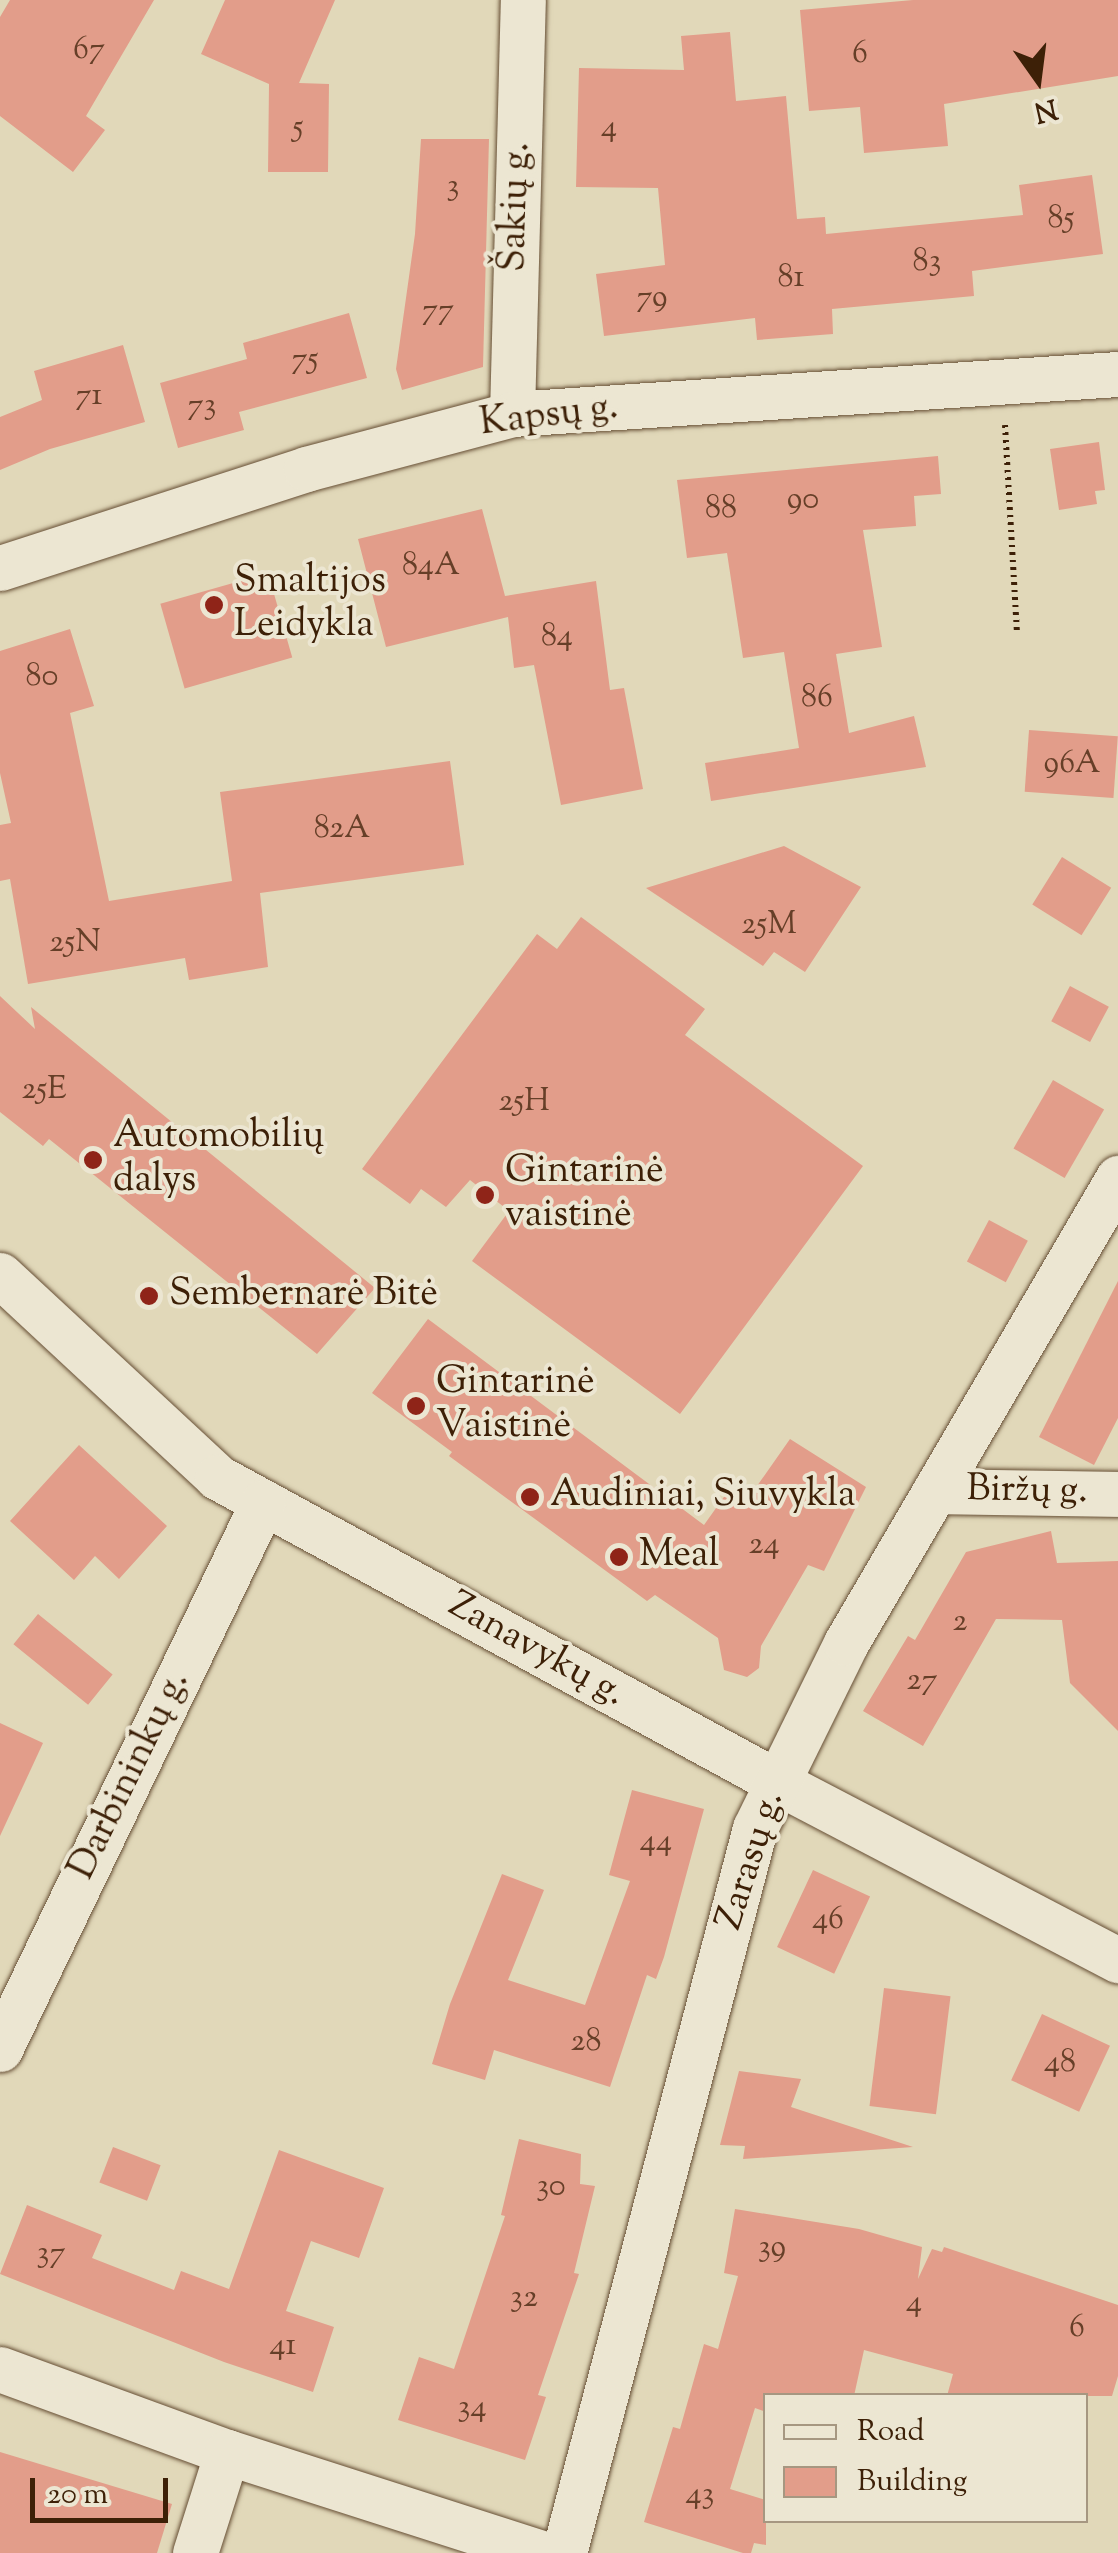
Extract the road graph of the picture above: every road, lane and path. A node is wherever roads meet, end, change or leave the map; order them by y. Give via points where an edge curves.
1 (522, 0) edge
2 (1118, 374) edge
3 (1003, 382) junction
4 (512, 414) junction
5 (0, 568) edge
6 (1017, 633) dead end
7 (1118, 1178) edge
8 (0, 1275) edge
9 (935, 1491) junction
10 (1118, 1494) edge
11 (263, 1502) junction
12 (777, 1782) junction
13 (1118, 1960) edge
14 (0, 2049) edge
15 (0, 2370) edge
16 (227, 2452) junction
17 (195, 2553) edge
18 (542, 2553) edge
19 (564, 2553) edge

1 - 4 street, Šakių g.
2 - 3 street, Kapsų g.
3 - 4 street, Kapsų g.
3 - 6 path
4 - 5 street, Kapsų g. via 306,469
7 - 9 street, Zarasų g.
8 - 11 street, Zanavykų g. via 217,1476
9 - 10 street, Biržų g.
9 - 12 street, Zarasų g. via 846,1643
11 - 12 street, Zanavykų g.
11 - 14 street, Darbininkų g.
12 - 13 street, Zanavykų g.
12 - 19 street, Zarasų g. via 754,1828
15 - 16 street
16 - 17 street
16 - 18 street

